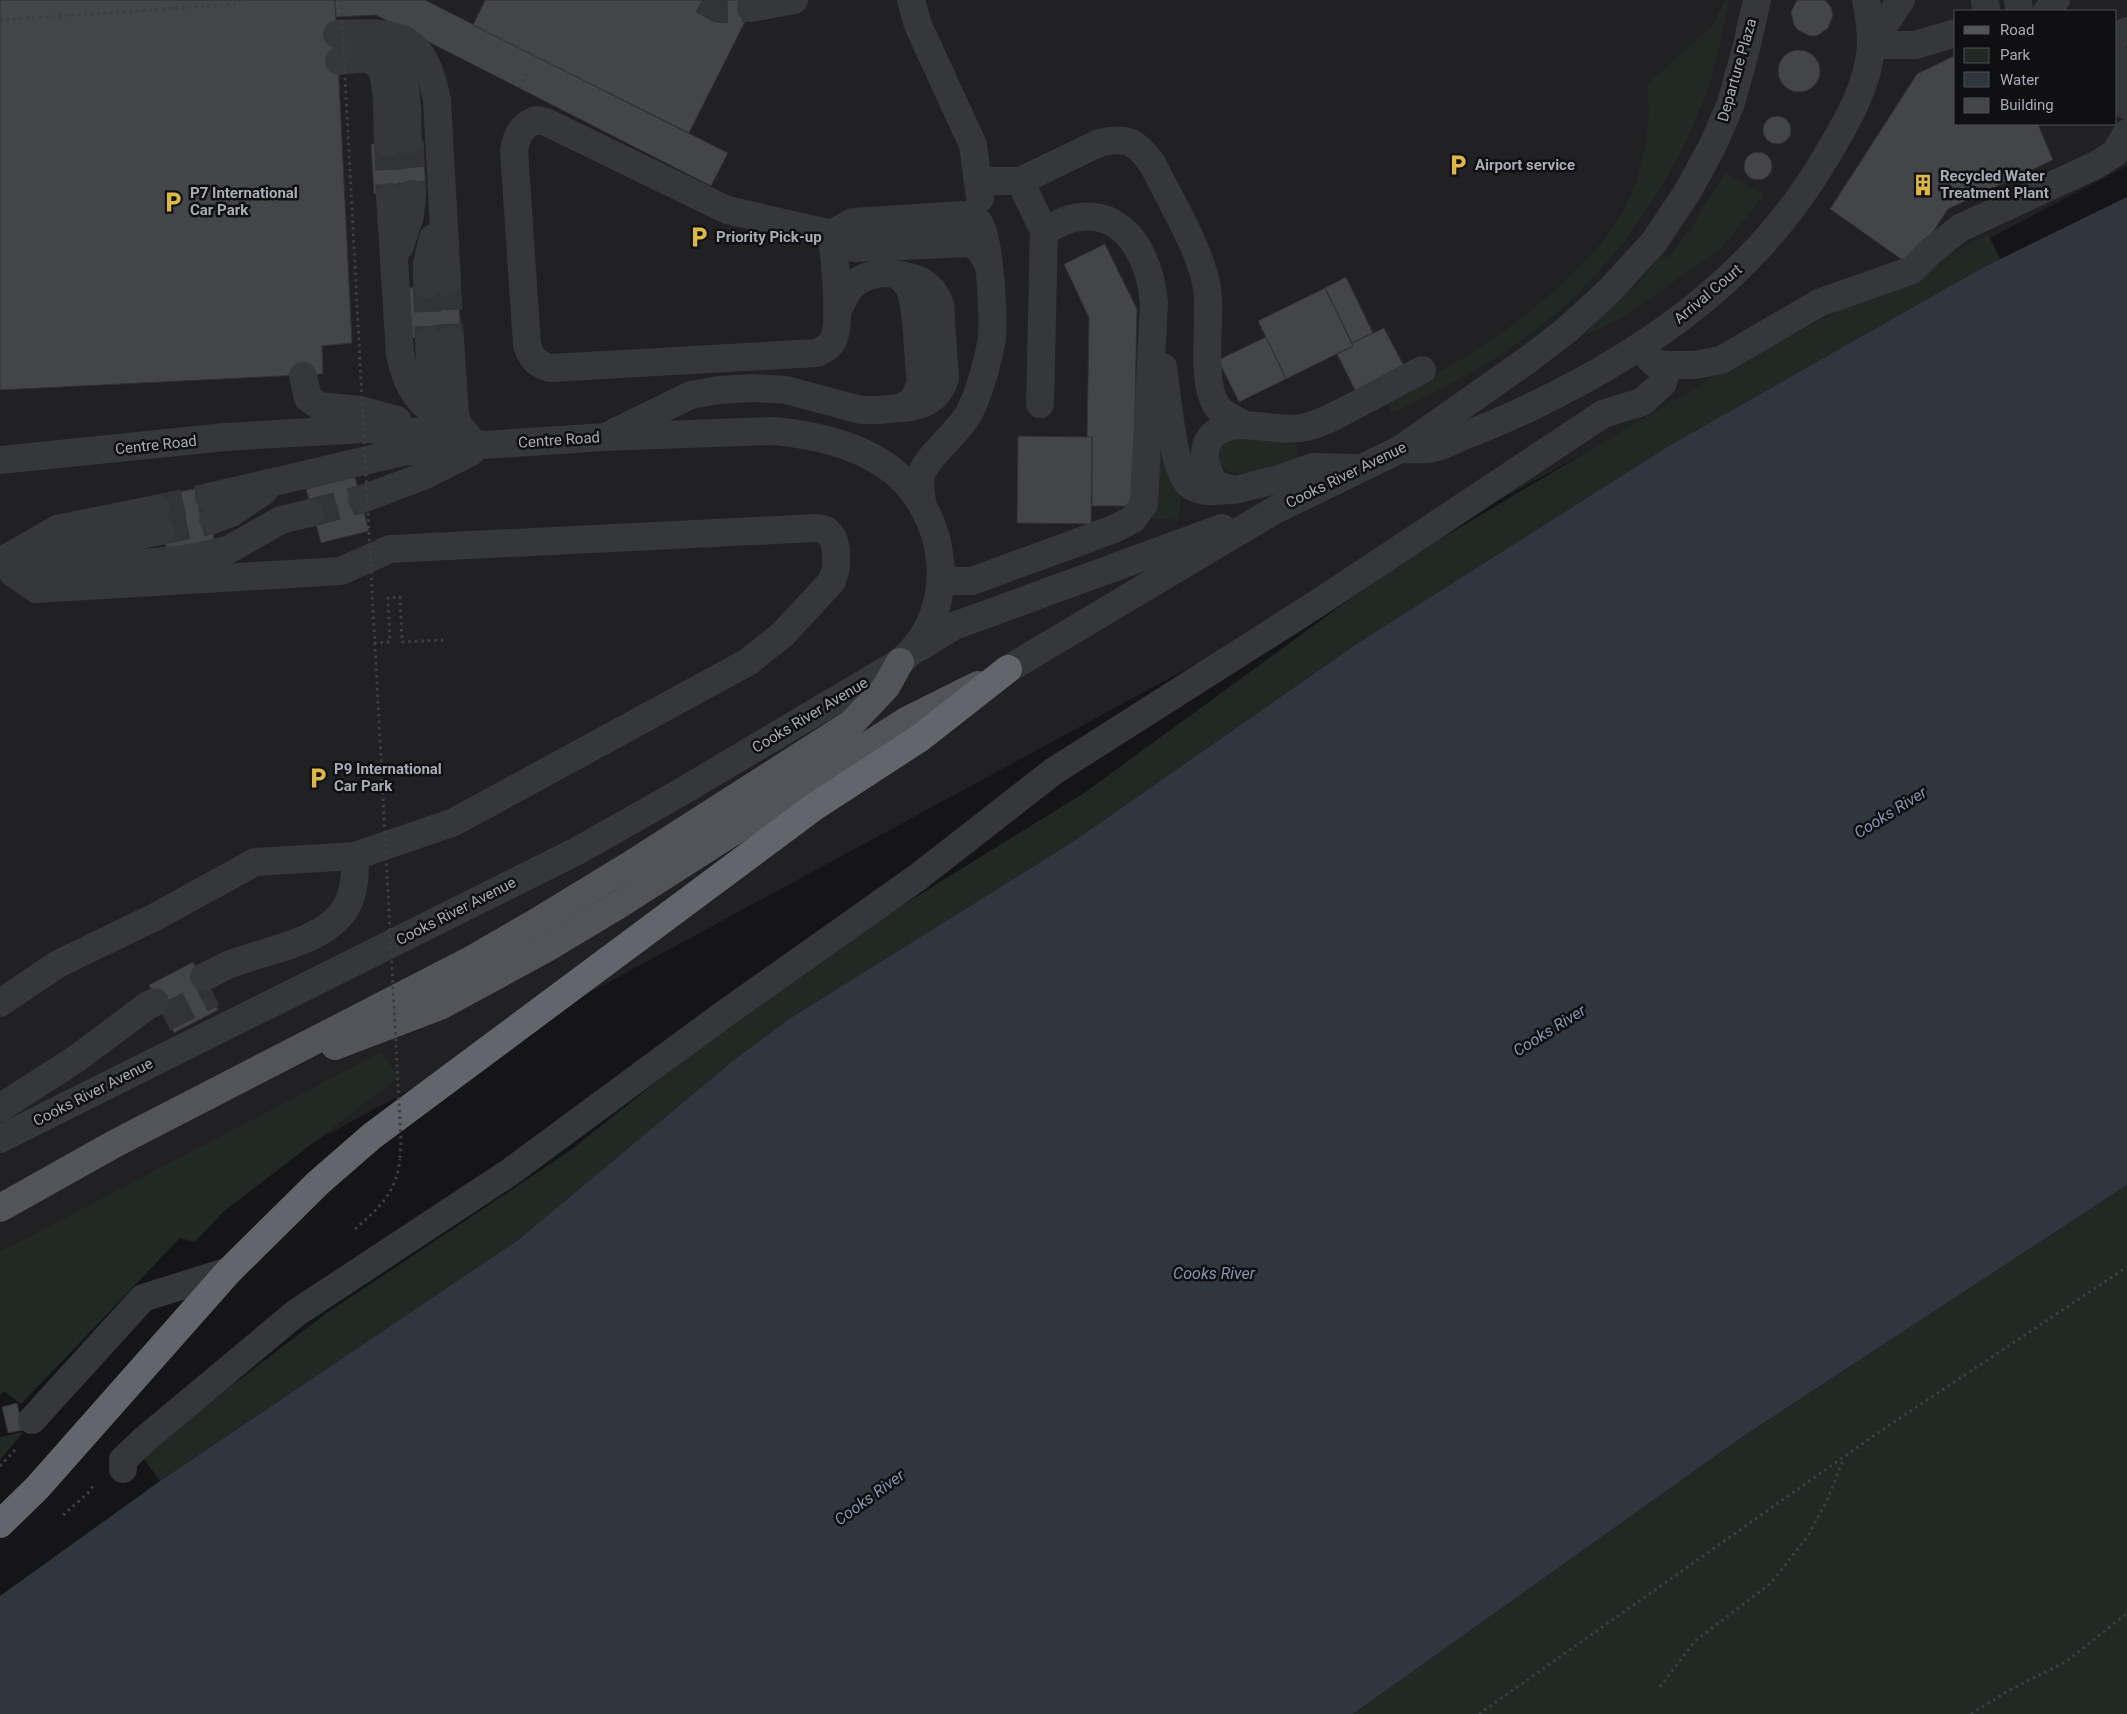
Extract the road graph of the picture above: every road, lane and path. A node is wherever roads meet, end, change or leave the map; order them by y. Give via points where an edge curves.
1 (239, 0) edge
2 (341, 0) edge
3 (794, 0) edge
4 (911, 0) edge
5 (1757, 0) edge
6 (1866, 0) edge
7 (1901, 0) edge
8 (2056, 0) edge
9 (751, 8) tunnel mouth
10 (2048, 10) edge
11 (0, 20) edge
12 (1954, 33) edge
13 (1871, 45) junction
14 (2117, 61) edge
15 (2127, 106) edge
16 (2127, 133) edge
17 (398, 141) tunnel mouth
18 (978, 181) junction
19 (1020, 181) junction
20 (401, 196) tunnel mouth
21 (1044, 231) junction
22 (832, 234) junction
23 (985, 237) junction
24 (1654, 242) joint
25 (988, 264) junction
26 (437, 283) tunnel mouth
27 (1154, 302) junction
28 (837, 312) junction
29 (439, 340) tunnel mouth
30 (1640, 346) junction
31 (1667, 365) junction
32 (1422, 370) dead end
33 (303, 376) dead end
34 (1040, 404) dead end
35 (1245, 425) junction
36 (433, 433) junction
37 (469, 435) junction
38 (605, 438) junction
39 (1402, 449) junction
40 (0, 460) edge
41 (1362, 468) junction
42 (1235, 490) junction
43 (362, 499) tunnel mouth
44 (923, 506) junction
45 (211, 509) tunnel mouth
46 (1275, 510) junction
47 (310, 513) tunnel mouth
48 (158, 520) tunnel mouth
49 (3, 565) edge
50 (941, 581) junction
51 (444, 640) dead end
52 (374, 643) junction
53 (906, 657) junction
54 (1008, 669) junction
55 (355, 856) junction
56 (208, 985) tunnel mouth
57 (0, 1003) edge
58 (160, 1010) tunnel mouth
59 (222, 1089) junction
60 (0, 1108) edge
61 (0, 1139) edge
62 (400, 1158) dead end
63 (0, 1208) edge
64 (2127, 1267) edge
65 (229, 1271) junction
66 (32, 1420) dead end
67 (1845, 1457) junction
68 (123, 1469) dead end
69 (88, 1493) dead end
70 (64, 1514) dead end
71 (0, 1524) edge
72 (2127, 1613) edge
73 (1660, 1687) dead end
74 (1479, 1714) edge
75 (1971, 1714) edge

1 - 11 path via 239,4
2 - 52 path, bridge
3 - 9 street
4 - 18 street via 918,25 973,145
5 - 24 street, Departure Plaza via 1731,103 1688,191
6 - 13 street, Arrival Court
7 - 13 street
8 - 10 street
12 - 13 street via 1915,45
13 - 30 street, Arrival Court via 1866,76 1852,109 1818,172 1796,204 1768,240 1730,279 1690,312
14 - 15 street
16 - 31 street via 2115,153 2096,165 1960,228 1912,270 1818,303 1721,360 1695,365
17 - 26 street via 404,83 401,73 389,61 367,59 338,47 374,32 404,39 426,60 433,78 442,197
18 - 19 street
18 - 23 street
19 - 21 street
19 - 35 street via 1111,140 1136,144 1144,152 1200,259 1209,305 1210,393 1221,411
20 - 37 street via 395,273 400,354 416,397 426,408
21 - 27 street via 1069,219 1090,216 1124,229 1144,261
21 - 34 street
22 - 23 street via 852,222 963,215 979,222
22 - 25 street via 854,248 965,242 976,246
22 - 28 street
22 - 28 street via 727,210 546,122 536,120 525,124 516,140 514,150 527,345 535,361 544,366 817,353 832,343
23 - 25 street
24 - 39 street, Cooks River Avenue via 1568,329
25 - 44 street via 993,316 991,342 976,398 957,432 926,463 920,486
27 - 42 street via 1177,461 1190,485 1214,492
27 - 50 street via 1145,497 1136,516 1114,529 972,581
28 - 38 street via 846,291 869,275 896,274 903,280 914,299 921,382 910,403 900,408 861,410 786,390 719,390 691,395
29 - 37 street via 455,414
30 - 31 street via 1654,363
30 - 39 street, Arrival Court via 1562,392 1497,423 1432,449
31 - 68 street via 1663,383 1642,402 1603,414 1318,603 1054,771 918,877 720,1017 510,1172 296,1313 145,1439 123,1460
32 - 35 street via 1317,424 1296,428
33 - 36 street via 308,398 319,406 360,410
35 - 42 street via 1233,425 1217,432 1210,438 1205,457 1206,468 1216,485
36 - 37 street, Centre Road
36 - 40 street, Centre Road via 364,429 225,437
37 - 38 street, Centre Road
37 - 43 street via 422,477
37 - 45 street via 284,480
38 - 44 street, Centre Road via 774,431 833,441 887,466 904,481
39 - 41 street, Cooks River Avenue
41 - 42 street via 1313,467
41 - 46 street, Cooks River Avenue
44 - 50 street, Centre Road via 936,537
46 - 53 street, Cooks River Avenue via 954,626
46 - 54 street, Cooks River Avenue
47 - 49 street via 281,520 228,550 179,560
48 - 49 street
49 - 55 street via 36,589 341,571 390,549 816,528 826,530 833,538 836,568 832,581 783,634 748,662 454,822
50 - 53 street, Centre Road via 934,616 924,636
51 - 52 path via 402,642 400,597 388,598 390,642
52 - 62 path, bridge
53 - 59 main road via 886,687 852,723 627,867 470,962
53 - 61 street, Cooks River Avenue via 577,851
54 - 59 main road via 906,721 620,904 478,986 379,1031
54 - 65 highway via 920,738 814,807 372,1136 318,1183
55 - 56 street via 351,896 336,920 279,950 238,981
55 - 57 street via 255,862 157,916 58,964
58 - 60 street via 147,1006 76,1059
59 - 63 main road
64 - 67 path
65 - 66 street via 144,1298
65 - 71 highway via 37,1488
67 - 73 path via 1808,1536 1771,1583 1695,1641
67 - 74 path
69 - 70 path
72 - 75 path via 2067,1661

